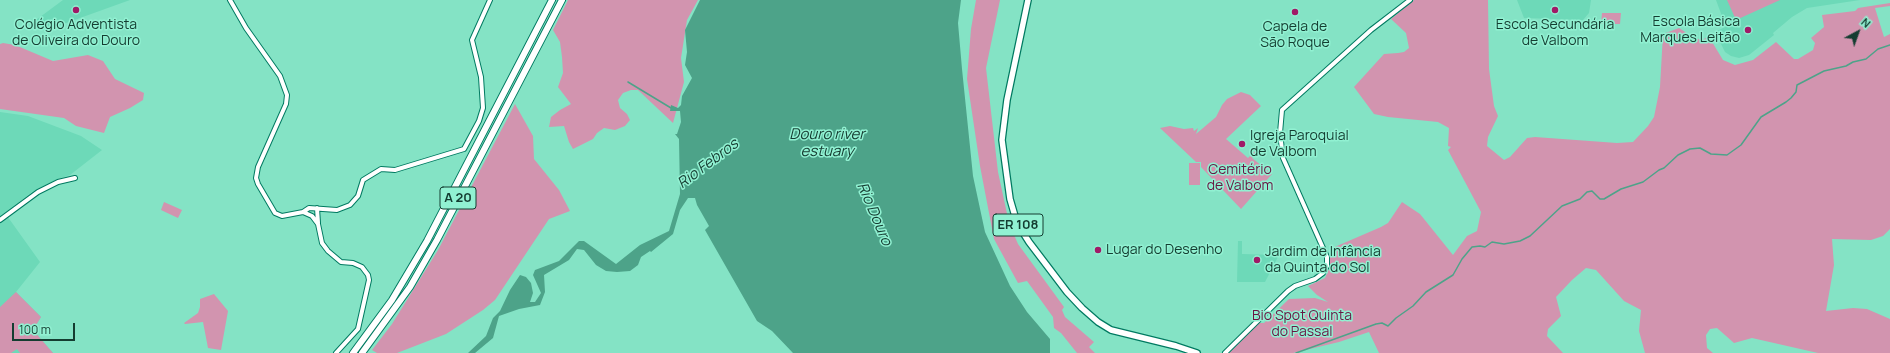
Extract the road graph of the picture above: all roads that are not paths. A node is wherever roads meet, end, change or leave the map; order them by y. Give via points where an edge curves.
1 (230, 0) edge
2 (490, 0) edge
3 (552, 0) edge
4 (562, 0) edge
5 (1028, 0) edge
6 (1410, 0) edge
7 (75, 178) dead end
8 (317, 208) junction
9 (302, 212) junction
10 (0, 220) edge
11 (318, 224) junction
12 (354, 351) edge
13 (336, 353) edge
14 (362, 353) edge
15 (1197, 353) edge
16 (1225, 353) edge

1 - 9 street via 246,28 280,76 288,95 258,167 258,184 275,213 282,216
2 - 8 street via 472,40 481,81 483,108 464,149 395,170 381,169 363,180 358,196 350,205 337,210
3 - 12 highway, A 20 via 428,241
4 - 14 highway, A 20 via 437,240 410,287
5 - 15 main road, ER 108 via 1007,100 1002,140 1010,199 1017,223 1067,292 1098,322 1110,330
6 - 16 street via 1371,30 1283,108 1283,158 1325,251 1327,266 1323,274 1288,291
7 - 10 street via 58,182 38,192
8 - 9 street via 309,208
8 - 11 street
9 - 11 street via 312,216
11 - 13 street via 322,243 328,251 341,262 362,267 366,270 369,280 358,329

